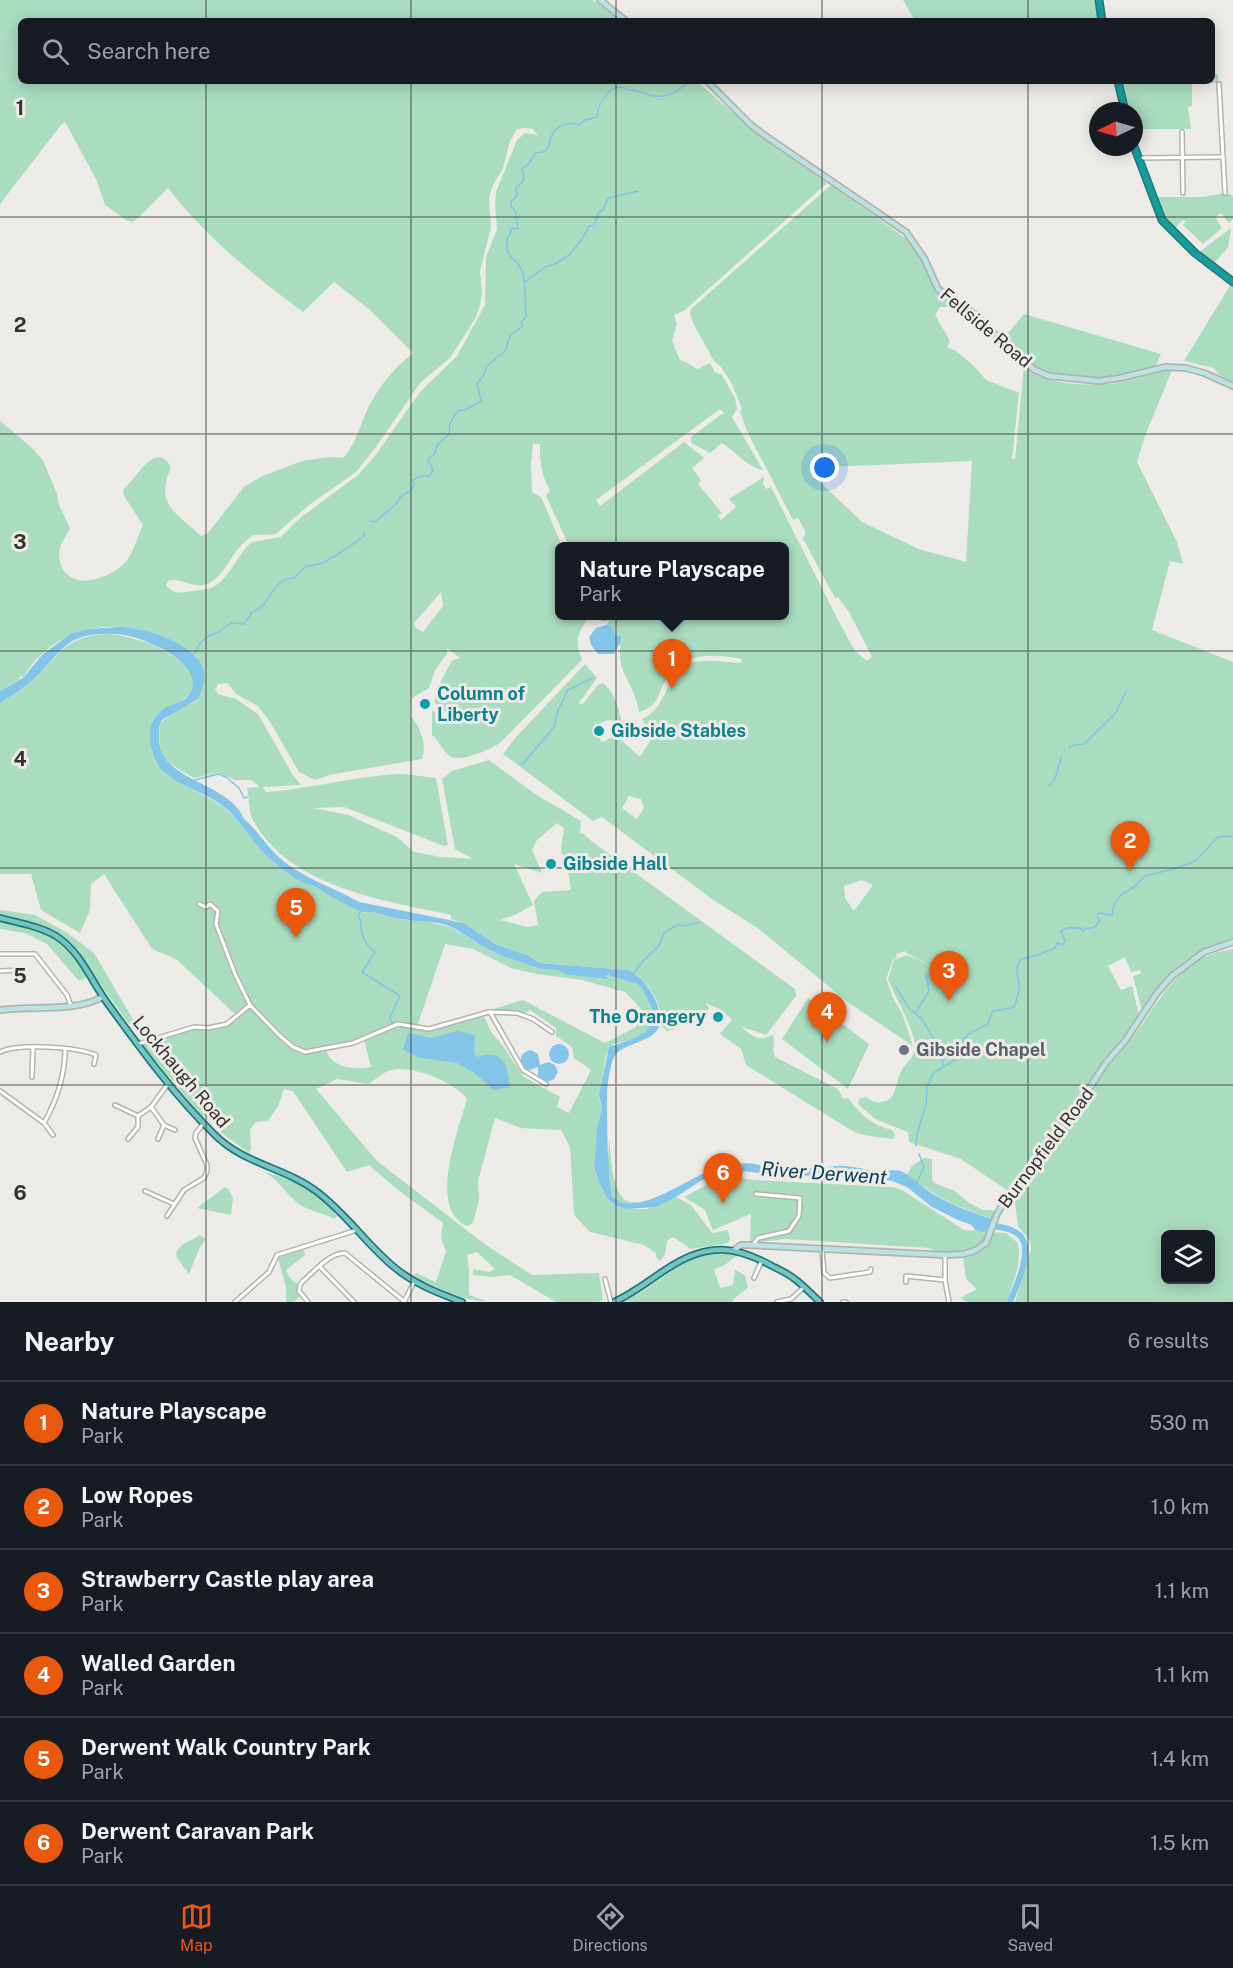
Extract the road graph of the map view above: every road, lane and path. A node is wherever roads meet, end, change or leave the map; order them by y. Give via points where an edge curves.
1 (600, 0) edge
2 (1099, 0) edge
3 (622, 18) edge
4 (1102, 18) edge
5 (710, 84) edge
6 (1119, 84) edge
7 (1219, 84) dead end
8 (1123, 102) edge
9 (1182, 132) dead end
10 (1183, 157) junction
11 (1223, 157) junction
12 (1138, 158) joint
13 (1226, 193) dead end
14 (1183, 194) dead end
15 (1233, 282) edge
16 (1233, 386) edge
17 (199, 904) dead end
18 (0, 918) edge
19 (1233, 942) edge
20 (0, 954) edge
21 (24, 970) dead end
22 (0, 971) edge
23 (103, 997) junction
24 (71, 1006) junction
25 (249, 1006) junction
26 (0, 1010) edge
27 (490, 1012) junction
28 (552, 1032) dead end
29 (138, 1044) junction
30 (33, 1048) junction
31 (65, 1049) junction
32 (0, 1052) edge
33 (94, 1064) dead end
34 (32, 1077) dead end
35 (169, 1082) junction
36 (546, 1084) dead end
37 (0, 1090) edge
38 (115, 1104) dead end
39 (151, 1107) junction
40 (138, 1116) junction
41 (44, 1123) junction
42 (204, 1124) junction
43 (164, 1125) junction
44 (175, 1130) dead end
45 (53, 1135) dead end
46 (128, 1139) dead end
47 (158, 1139) dead end
48 (145, 1191) dead end
49 (756, 1194) dead end
50 (174, 1204) junction
51 (167, 1216) dead end
52 (357, 1230) junction
53 (751, 1245) junction
54 (822, 1247) junction
55 (734, 1250) junction
56 (743, 1252) junction
57 (945, 1255) junction
58 (762, 1260) junction
59 (320, 1267) junction
60 (871, 1269) dead end
61 (754, 1278) dead end
62 (605, 1279) dead end
63 (945, 1280) junction
64 (414, 1282) junction
65 (906, 1282) dead end
66 (804, 1287) junction
67 (235, 1302) edge
68 (308, 1302) edge
69 (354, 1302) edge
70 (405, 1302) edge
71 (462, 1302) edge
72 (613, 1302) edge
73 (777, 1302) edge
74 (820, 1302) edge
75 (949, 1302) edge

1 - 3 street
2 - 4 highway
5 - 16 street, Fellside Road via 767,137 906,232 938,289 976,315 1035,370 1049,376 1099,381 1166,367 1186,368
6 - 8 highway
7 - 11 street
9 - 10 street
10 - 11 street
10 - 12 street
10 - 14 street
11 - 13 street
12 - 15 highway via 1164,222 1210,266
17 - 25 street via 210,904 219,911 216,924
18 - 23 main road, Lockhaugh Road via 56,936 74,952
19 - 57 street, Burnopfield Road via 1192,959 1157,993 1075,1112 997,1214 986,1243 964,1254
20 - 24 street via 34,954 67,994
21 - 22 street
23 - 24 street
23 - 29 main road, Lockhaugh Road
24 - 26 street
25 - 27 street via 293,1047 305,1052 353,1044 398,1024 429,1029
25 - 29 street via 227,1024 194,1027
27 - 28 street via 517,1013
27 - 36 street via 523,1070
29 - 35 main road, Lockhaugh Road
30 - 31 street
30 - 32 street via 16,1047
30 - 34 street
31 - 33 street via 96,1055
31 - 41 street via 63,1074
35 - 39 street
35 - 42 main road, Lockhaugh Road
37 - 41 street
38 - 40 street
39 - 40 street
39 - 43 street
40 - 46 street via 138,1127
41 - 45 street
42 - 50 street via 195,1138 207,1172 184,1190
42 - 52 main road, Lockhaugh Road via 250,1160 315,1190
43 - 44 street
43 - 47 street
48 - 50 street
49 - 53 street via 800,1198 799,1216 789,1231 758,1239
50 - 51 street
52 - 64 main road, Lockhaugh Road via 394,1268
52 - 67 street via 277,1255 269,1272
53 - 54 street, Burnopfield Road
53 - 55 street, Burnopfield Road
53 - 56 street
54 - 57 street, Burnopfield Road
54 - 60 street via 824,1273 830,1278
55 - 56 main road
55 - 72 main road via 712,1249 692,1255
56 - 58 main road
57 - 63 street
58 - 61 street
58 - 66 main road
59 - 68 street via 300,1285 299,1291
59 - 69 street
59 - 70 street via 338,1253 345,1253
62 - 72 street
63 - 65 street via 906,1276
63 - 75 street
64 - 70 street
64 - 71 main road, Lockhaugh Road
66 - 73 street via 791,1299
66 - 74 main road

